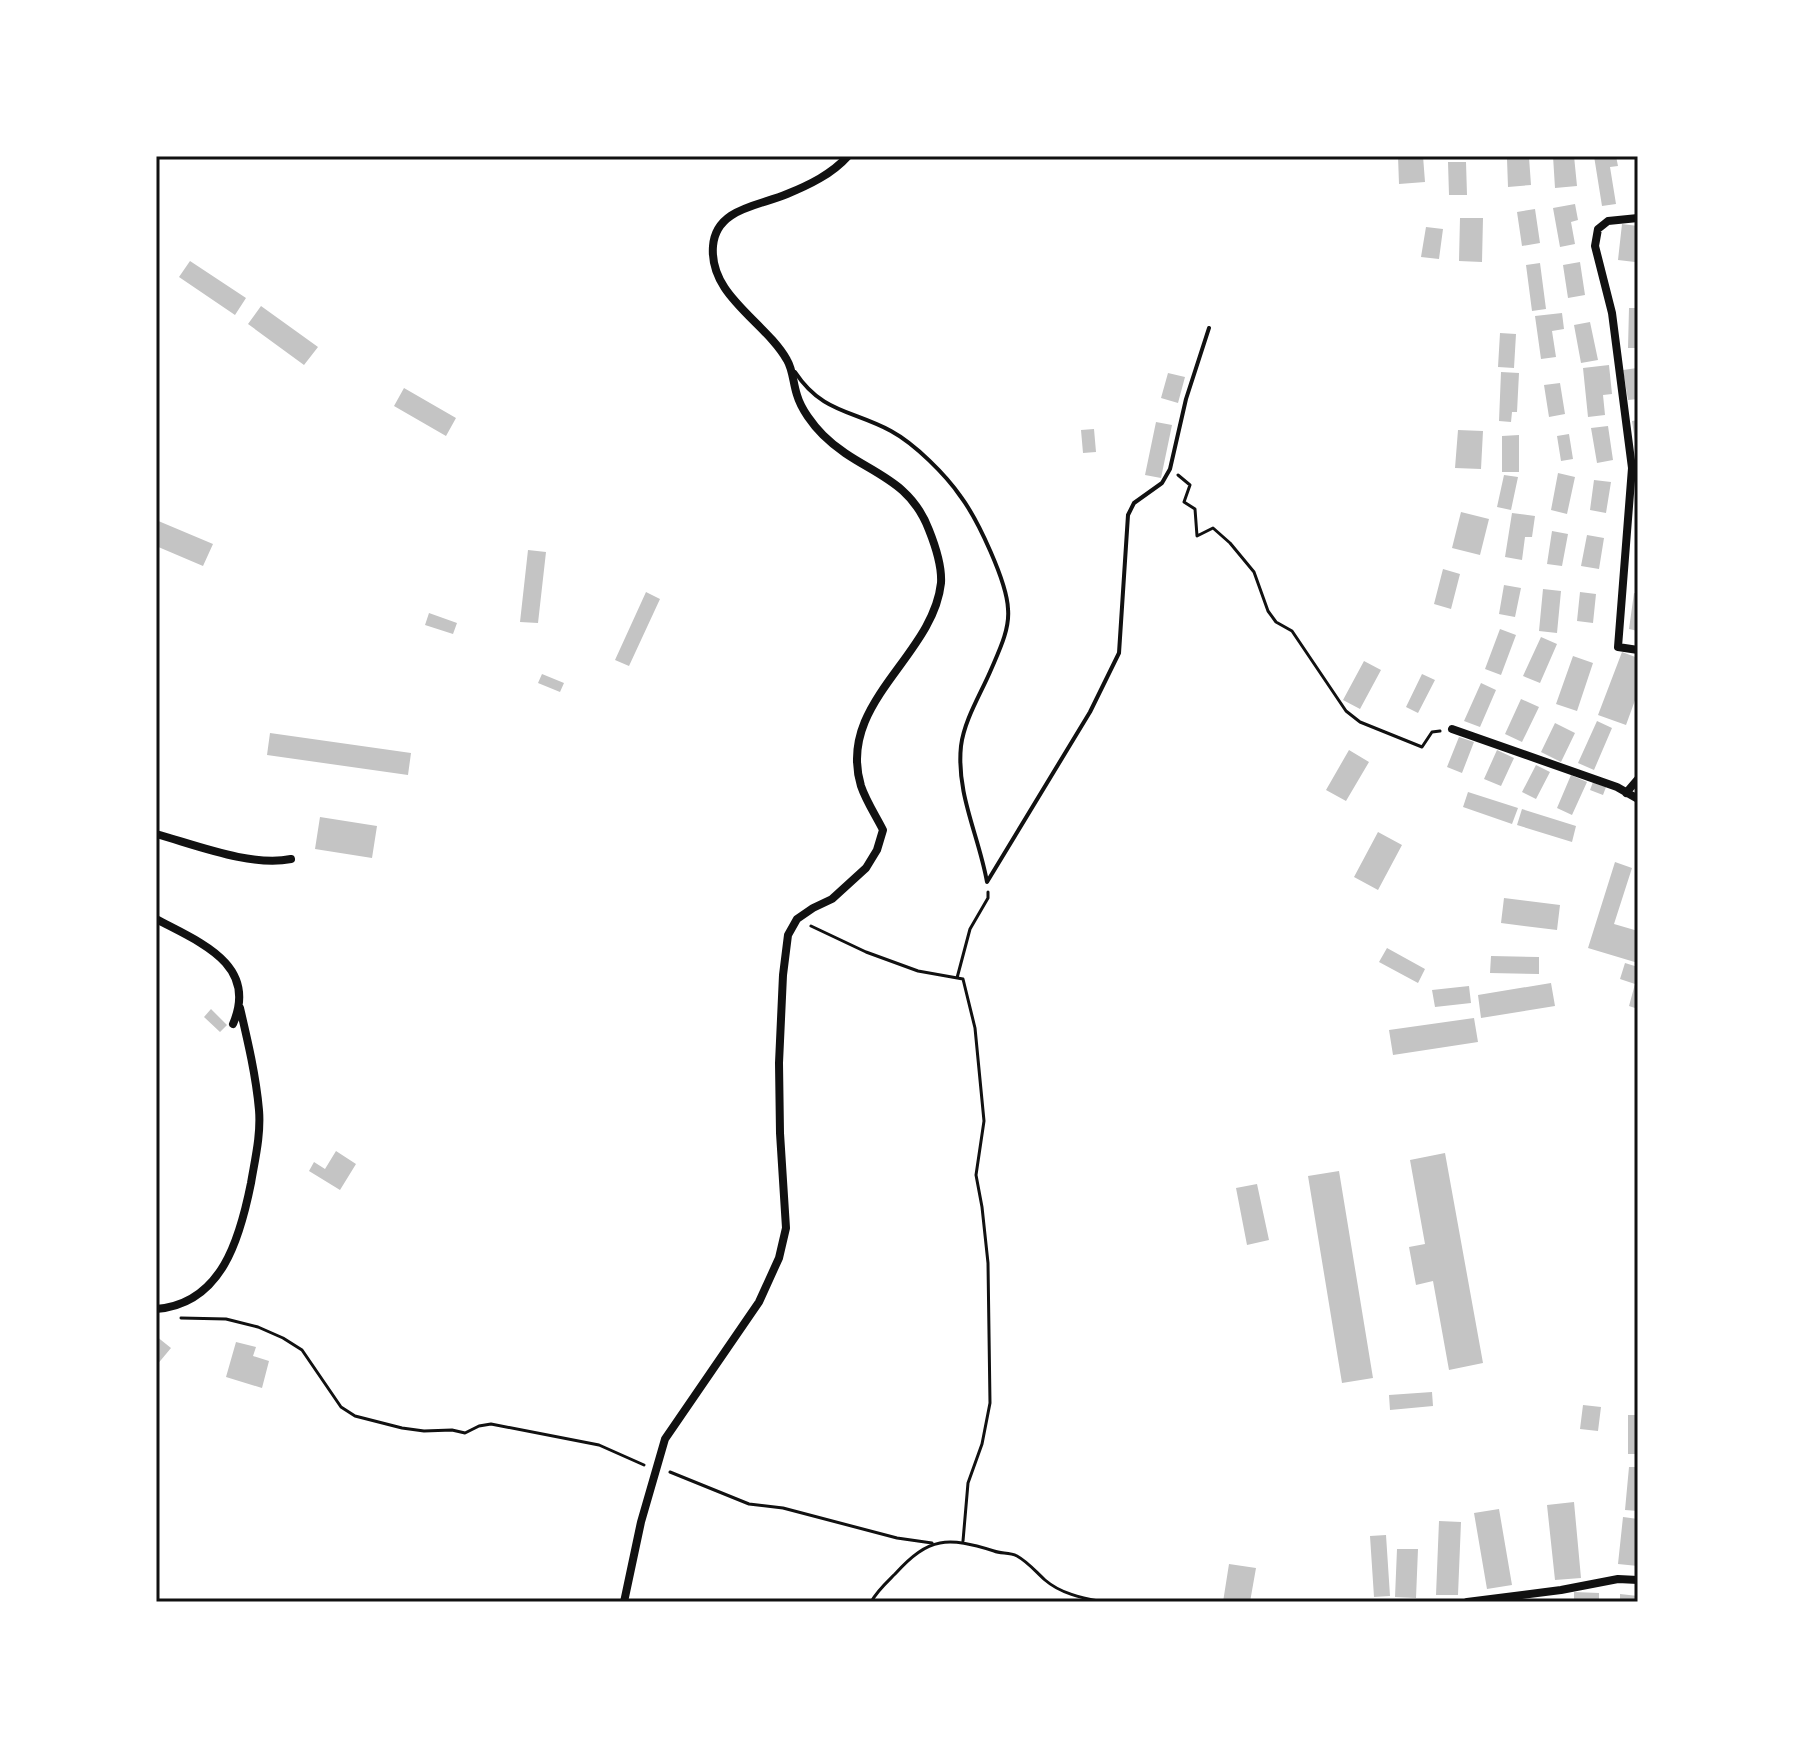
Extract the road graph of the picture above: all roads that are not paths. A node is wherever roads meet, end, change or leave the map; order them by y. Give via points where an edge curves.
1 (848, 156) edge
2 (1638, 218) edge
3 (1209, 328) dead end
4 (789, 363) junction
5 (1638, 650) edge
6 (1452, 729) road end
7 (1638, 779) edge
8 (1626, 793) junction
9 (1638, 799) edge
10 (156, 834) edge
11 (291, 859) dead end
12 (156, 919) edge
13 (240, 1008) junction
14 (233, 1024) dead end
15 (160, 1308) edge
16 (1638, 1580) edge
17 (624, 1602) edge
18 (1467, 1602) edge

1 - 4 street via 828,174 727,218 713,241 722,283
2 - 5 street via 1608,221 1598,229 1595,246 1612,313 1632,468 1618,647
3 - 4 lane via 1170,469 1128,515 1119,653 1066,754 987,882 961,784 961,754 965,731 1007,628 1008,608 995,568 960,495 916,449 891,431 828,406
4 - 17 street via 798,398 822,434 903,489 920,510 941,581 926,625 868,713 859,738 861,787 883,830 877,850 850,884 797,919 788,935 779,1063 786,1228 779,1258 759,1302 665,1439
6 - 8 street
7 - 8 street
8 - 9 street
10 - 11 street via 248,858 275,863
12 - 13 street via 226,961 236,977
13 - 14 street
13 - 15 street via 259,1110 245,1215 227,1263 214,1279 198,1296
16 - 18 street

